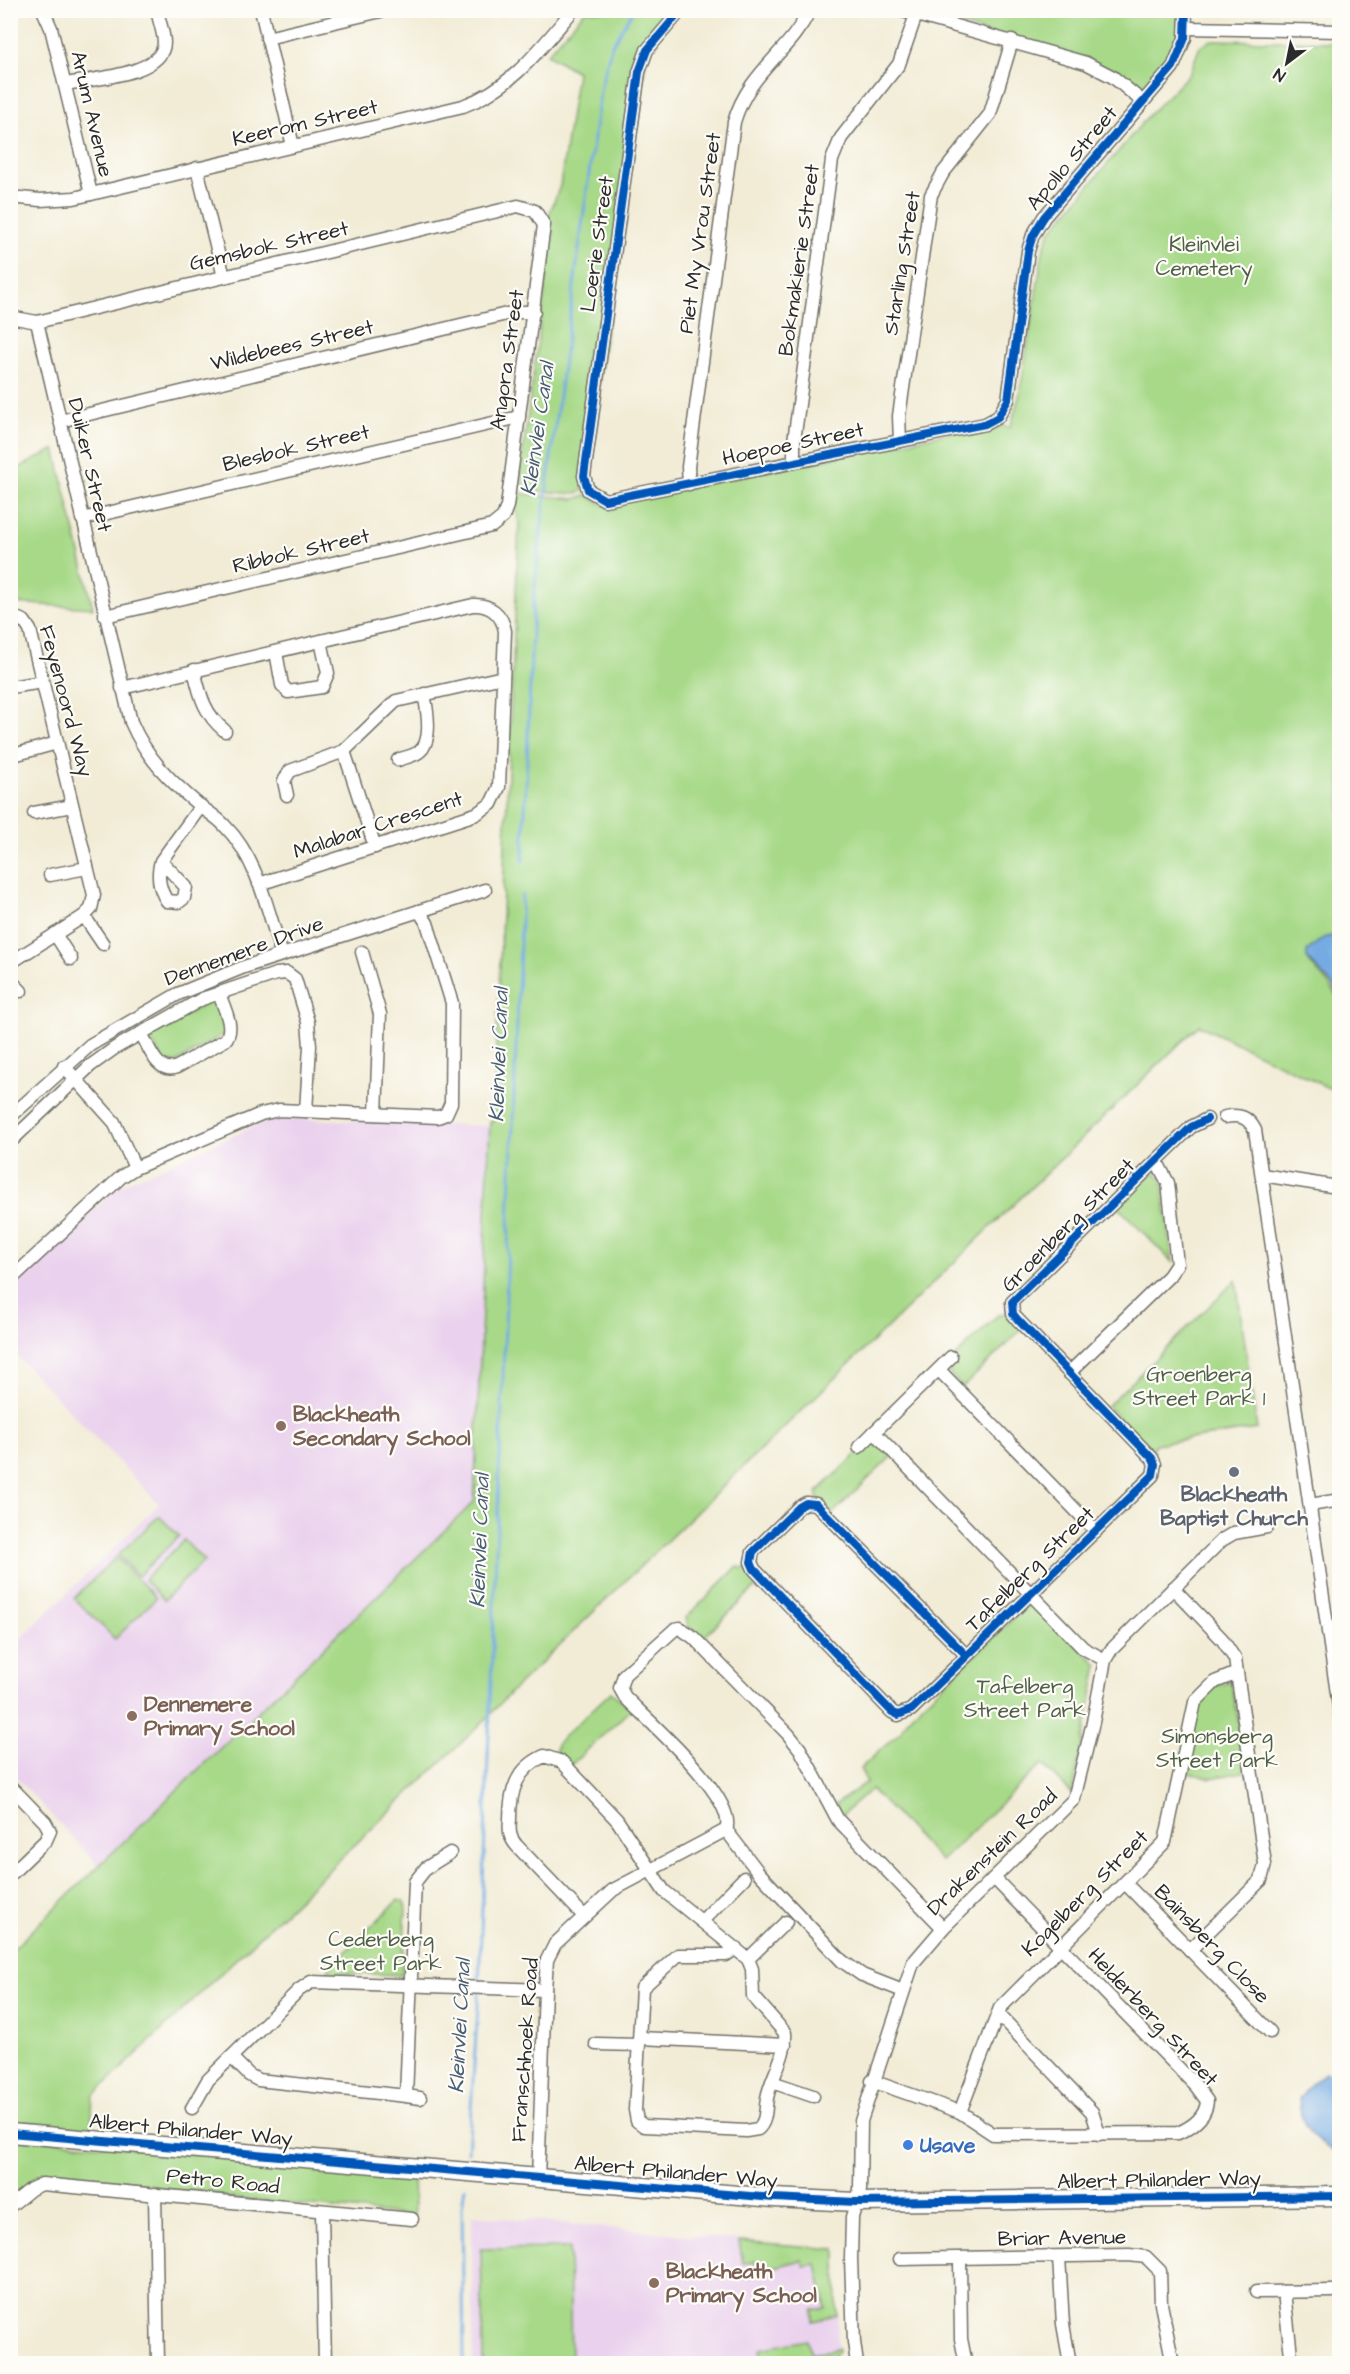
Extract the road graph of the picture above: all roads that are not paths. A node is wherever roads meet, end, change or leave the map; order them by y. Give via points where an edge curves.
1 (43, 10) edge
2 (157, 10) edge
3 (261, 10) edge
4 (385, 10) edge
5 (573, 10) edge
6 (681, 10) edge
7 (810, 10) edge
8 (899, 10) edge
9 (1186, 10) edge
10 (916, 15) junction
11 (1186, 28) junction
12 (1340, 31) edge
13 (267, 38) junction
14 (1012, 42) junction
15 (66, 84) junction
16 (1143, 102) junction
17 (293, 146) junction
18 (197, 168) junction
19 (91, 194) junction
20 (10, 197) edge
21 (535, 211) joint
22 (224, 277) junction
23 (534, 312) junction
24 (10, 317) edge
25 (37, 322) junction
26 (1001, 413) joint
27 (519, 417) junction
28 (60, 421) junction
29 (900, 441) junction
30 (794, 462) junction
31 (689, 484) junction
32 (591, 493) joint
33 (503, 517) joint
34 (82, 519) junction
35 (10, 616) edge
36 (105, 616) junction
37 (321, 641) junction
38 (276, 652) junction
39 (194, 670) junction
40 (503, 676) junction
41 (43, 682) junction
42 (10, 687) edge
43 (122, 688) junction
44 (424, 694) junction
45 (225, 731) dead end
46 (57, 743) junction
47 (344, 751) junction
48 (10, 756) edge
49 (398, 760) dead end
50 (287, 795) dead end
51 (72, 806) junction
52 (201, 806) junction
53 (34, 813) dead end
54 (375, 847) junction
55 (161, 861) dead end
56 (87, 868) junction
57 (50, 875) dead end
58 (259, 884) junction
59 (485, 890) dead end
60 (419, 911) junction
61 (84, 916) junction
62 (55, 934) junction
63 (103, 944) dead end
64 (362, 952) dead end
65 (282, 955) junction
66 (71, 959) dead end
67 (10, 963) edge
68 (10, 980) edge
69 (21, 991) dead end
70 (219, 993) junction
71 (141, 1033) junction
72 (64, 1066) junction
73 (76, 1079) junction
74 (306, 1111) junction
75 (376, 1114) junction
76 (10, 1117) edge
77 (1225, 1117) dead end
78 (1207, 1119) dead end
79 (10, 1142) edge
80 (1156, 1161) junction
81 (135, 1168) junction
82 (1262, 1175) junction
83 (1340, 1190) edge
84 (10, 1280) edge
85 (951, 1357) dead end
86 (940, 1371) junction
87 (1069, 1373) junction
88 (874, 1432) junction
89 (859, 1447) dead end
90 (1155, 1469) joint
91 (1340, 1500) edge
92 (1310, 1505) junction
93 (1267, 1527) dead end
94 (1096, 1531) junction
95 (1173, 1588) junction
96 (1031, 1594) junction
97 (967, 1656) junction
98 (1105, 1660) junction
99 (1237, 1673) junction
100 (1340, 1714) edge
101 (10, 1786) edge
102 (726, 1830) junction
103 (450, 1853) dead end
104 (648, 1870) junction
105 (10, 1875) edge
106 (744, 1878) dead end
107 (994, 1878) junction
108 (1125, 1883) junction
109 (584, 1916) junction
110 (702, 1921) junction
111 (786, 1922) dead end
112 (943, 1928) junction
113 (1061, 1946) junction
114 (736, 1948) junction
115 (1190, 1950) junction
116 (748, 1959) junction
117 (410, 1986) junction
118 (544, 1990) junction
119 (903, 1991) junction
120 (998, 2014) junction
121 (1270, 2032) dead end
122 (639, 2042) junction
123 (596, 2044) dead end
124 (784, 2045) junction
125 (231, 2057) junction
126 (872, 2081) junction
127 (772, 2082) junction
128 (406, 2096) junction
129 (813, 2096) dead end
130 (420, 2098) dead end
131 (192, 2108) dead end
132 (960, 2112) junction
133 (10, 2133) edge
134 (1099, 2134) junction
135 (538, 2178) junction
136 (155, 2194) junction
137 (1340, 2196) edge
138 (856, 2202) junction
139 (10, 2206) edge
140 (322, 2211) junction
141 (412, 2219) dead end
142 (1059, 2257) junction
143 (900, 2259) dead end
144 (960, 2259) junction
145 (1334, 2291) dead end
146 (1256, 2292) dead end
147 (1284, 2292) junction
148 (158, 2364) edge
149 (325, 2364) edge
150 (857, 2364) edge
151 (966, 2364) edge
152 (1070, 2364) edge
153 (1173, 2364) edge
154 (1292, 2364) edge

1 - 15 street, Arum Avenue
2 - 15 street via 164,41 152,64
3 - 13 street
4 - 13 street
5 - 17 street, Keerom Street via 517,75 486,97 463,106
6 - 32 street, Loerie Street via 647,50 639,72 584,476
7 - 31 street, Piet My Vrou Street via 743,96 734,122 688,467
8 - 10 street
9 - 11 street, Apollo Street
10 - 14 street
10 - 30 street, Bokmakierie Street via 899,64 841,138 832,160
11 - 12 street
11 - 16 street, Apollo Street via 1176,63
13 - 17 street
14 - 16 street via 1096,67
14 - 29 street, Starling Street via 990,114 943,173 931,195 899,417
15 - 19 street, Arum Avenue
16 - 26 street, Apollo Street via 1033,235 1008,400
17 - 18 street, Keerom Street
18 - 19 street, Keerom Street
18 - 22 street
19 - 20 street, Keerom Street via 40,200
21 - 22 street, Gemsbok Street via 518,206
21 - 23 street, Angora Street via 543,219 545,230
22 - 25 street, Gemsbok Street
23 - 27 street, Angora Street
23 - 28 street, Wildebees Street via 515,312
24 - 25 street, Gemsbok Street
25 - 28 street, Duiker Street
26 - 29 street, Hoepoe Street via 985,424
27 - 33 street, Angora Street
27 - 34 street, Blesbok Street
28 - 34 street, Duiker Street
29 - 30 street, Hoepoe Street
30 - 31 street, Hoepoe Street
31 - 32 street, Hoepoe Street via 610,501
33 - 36 street, Ribbok Street via 492,526
34 - 36 street, Duiker Street
35 - 41 street, Feyenoord Way via 21,618 29,627
36 - 43 street, Duiker Street
37 - 38 street, Malabar Crescent
37 - 38 street via 328,678 322,687 294,693 284,689
37 - 40 street, Malabar Crescent via 473,605 483,606 497,614 504,625
38 - 39 street, Malabar Crescent
39 - 43 street, Malabar Crescent
39 - 45 street via 203,706
40 - 44 street
40 - 54 street, Malabar Crescent via 499,787 491,804 476,814
41 - 42 street
41 - 46 street, Feyenoord Way
43 - 52 street, Duiker Street via 140,744 171,782
44 - 47 street via 389,706
44 - 49 street via 425,745 417,753
46 - 48 street
46 - 51 street, Feyenoord Way
47 - 50 street via 290,771 284,781
47 - 54 street
51 - 53 street, Feyenoord Way
51 - 56 street, Feyenoord Way
52 - 55 street
52 - 58 street, Duiker Street via 238,843
54 - 58 street, Malabar Crescent
56 - 57 street
56 - 61 street, Feyenoord Way via 94,895 91,909
58 - 65 street, Duiker Street
59 - 60 street, Dennemere Drive
60 - 65 street, Dennemere Drive
60 - 75 street via 427,923 452,1003 451,1106 438,1117
61 - 62 street
61 - 63 street
62 - 66 street
62 - 67 street
64 - 75 street via 380,1014
65 - 72 street, Dennemere Drive via 178,994 111,1030
68 - 69 street
70 - 71 street, Dennemere Drive
70 - 71 street, Dennemere Drive via 229,1035 177,1067 161,1067
70 - 74 street, Dennemere Drive via 276,974 293,976 310,1036
71 - 73 street, Dennemere Drive via 106,1053
72 - 73 street
72 - 76 street, Dennemere Drive
73 - 79 street, Dennemere Drive
73 - 81 street via 114,1122
74 - 75 street
74 - 81 street via 261,1114
77 - 82 street via 1245,1117 1251,1123
78 - 80 street, Groenberg Street via 1191,1127
80 - 87 street via 1168,1184 1177,1264
80 - 87 street, Groenberg Street via 1012,1302 1013,1314
81 - 84 street via 104,1191
82 - 83 street
82 - 92 street
85 - 86 street
86 - 88 street
86 - 94 street
87 - 90 street, Groenberg Street via 1152,1458
88 - 89 street
88 - 96 street
90 - 94 street, Tafelberg Street
91 - 92 street
92 - 100 street
93 - 95 street, Drakenstein Road via 1228,1535
94 - 96 street, Tafelberg Street
95 - 98 street, Drakenstein Road via 1114,1646
95 - 99 street via 1228,1647
96 - 97 street, Tafelberg Street
96 - 98 street via 1083,1648
97 - 97 street, Tafelberg Street via 911,1710 900,1715 889,1709 754,1569 753,1552 795,1510 810,1502 823,1508
98 - 107 street, Drakenstein Road via 1076,1796
99 - 108 street, Kogelberg Street via 1215,1682 1195,1702 1165,1842
99 - 115 street via 1265,1870 1261,1880
101 - 105 street via 50,1828 46,1840
102 - 104 street, Franschhoek Road
102 - 112 street via 727,1816 711,1787 620,1688 624,1675 667,1634 678,1629 698,1642 788,1734 838,1820
102 - 119 street via 759,1873 842,1961 868,1978
103 - 117 street via 426,1868 415,1882
104 - 109 street, Franschhoek Road via 613,1890
104 - 109 street via 625,1829 562,1762 549,1756 537,1760 512,1790 511,1839
104 - 110 street via 664,1891
106 - 110 street
107 - 112 street, Drakenstein Road
107 - 113 street, Helderberg Street
108 - 113 street, Kogelberg Street
108 - 115 street, Bainsberg Close
109 - 118 street, Franschhoek Road via 549,1954
110 - 114 street
111 - 116 street
112 - 119 street, Drakenstein Road via 916,1957
113 - 120 street, Kogelberg Street
113 - 134 street, Helderberg Street via 1207,2102 1195,2124 1178,2133
114 - 116 street
114 - 122 street via 726,1955 682,1954 666,1964 642,1988
115 - 121 street, Bainsberg Close
116 - 124 street via 753,1996 784,2030
117 - 118 street
117 - 125 street via 308,1983
117 - 128 street
118 - 135 street, Franschhoek Road
119 - 126 street, Drakenstein Road
120 - 132 street, Kogelberg Street
120 - 134 street via 1092,2112
122 - 123 street
122 - 124 street
122 - 127 street via 635,2118 644,2126 756,2131 764,2122
124 - 127 street
125 - 128 street via 258,2080
125 - 131 street via 208,2080
126 - 132 street, Helderberg Street
126 - 138 street, Drakenstein Road via 861,2121 860,2190
127 - 129 street
128 - 130 street
132 - 134 street, Helderberg Street via 993,2134
133 - 135 street, Albert Philander Way
135 - 138 street, Albert Philander Way
136 - 139 street, Petro Road via 42,2184
136 - 140 street, Petro Road
136 - 148 street
137 - 138 street, Albert Philander Way
138 - 150 street, Drakenstein Road via 851,2259
140 - 141 street, Petro Road
140 - 149 street
142 - 144 street, Briar Avenue
142 - 152 street
142 - 153 street, Briar Avenue via 1130,2255 1154,2262 1162,2280 1161,2304
143 - 144 street, Briar Avenue
144 - 151 street via 961,2339
145 - 147 street
146 - 147 street
147 - 154 street

